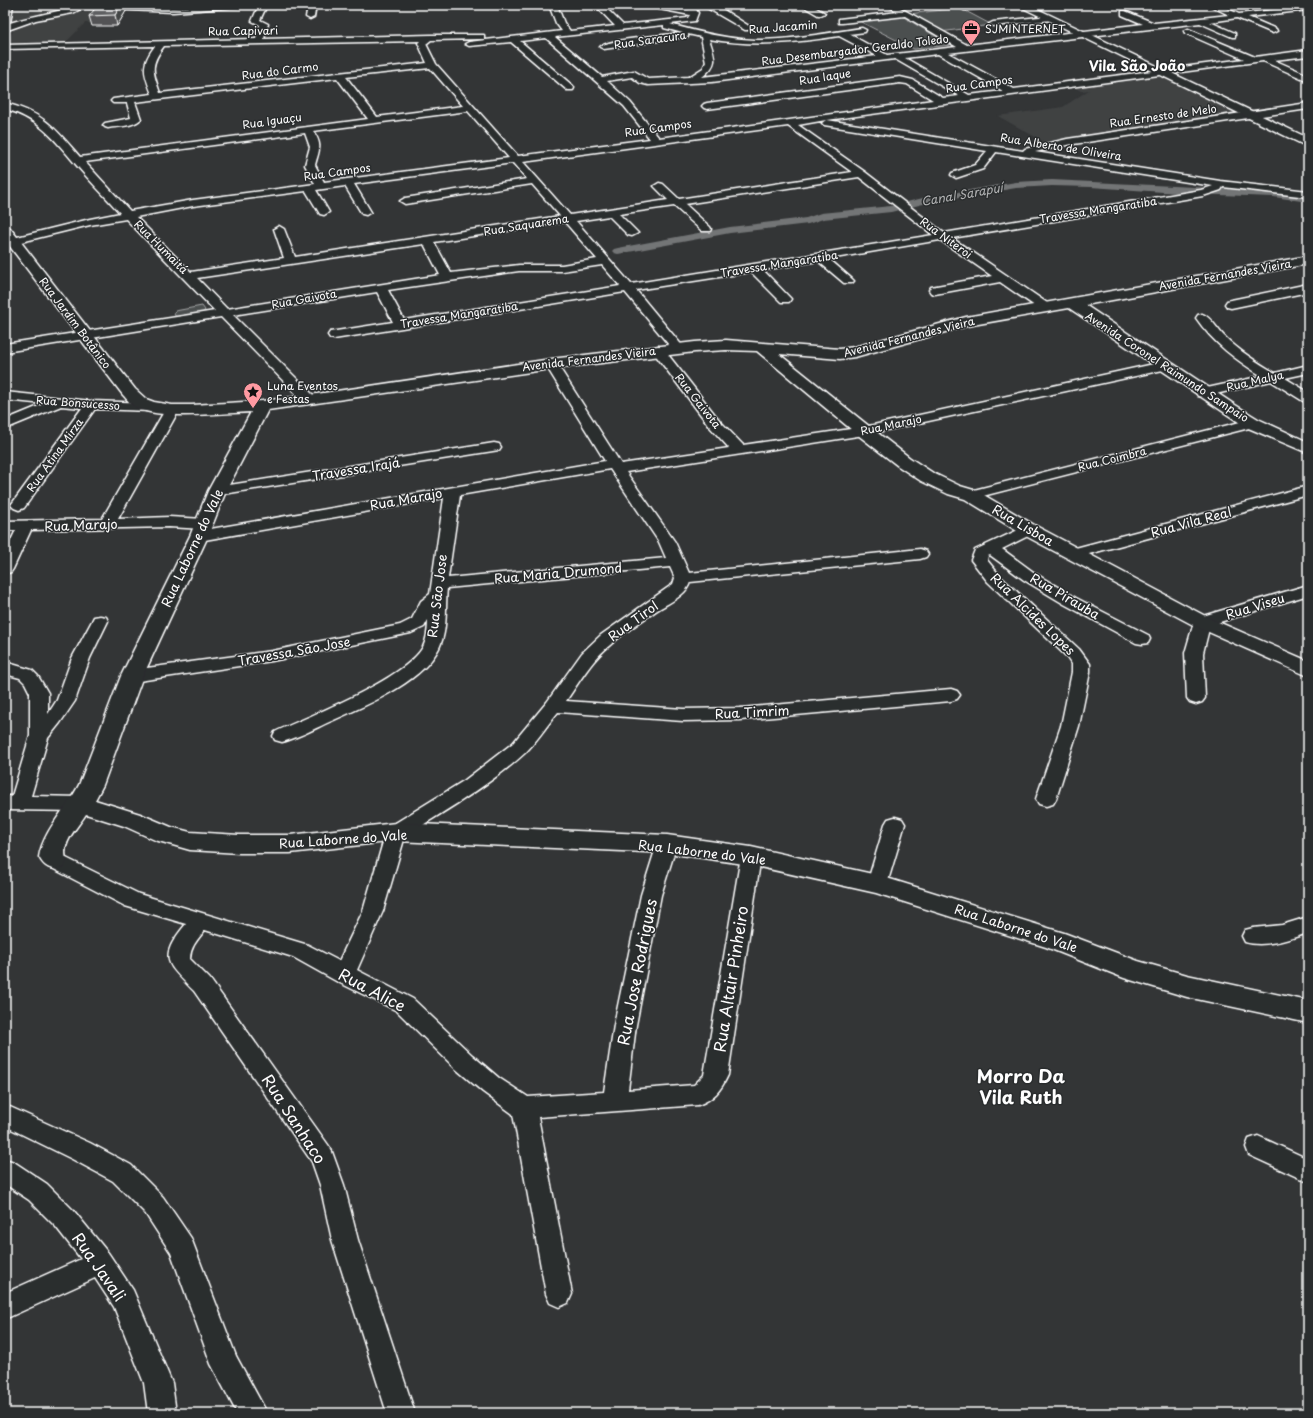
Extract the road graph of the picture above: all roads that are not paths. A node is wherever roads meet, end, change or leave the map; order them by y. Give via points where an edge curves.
1 (8, 5) edge
2 (238, 5) edge
3 (263, 5) edge
4 (312, 5) edge
5 (553, 5) edge
6 (599, 5) edge
7 (649, 5) edge
8 (689, 5) edge
9 (706, 5) edge
10 (805, 5) edge
11 (890, 5) edge
12 (996, 5) edge
13 (1022, 5) edge
14 (1213, 5) edge
15 (82, 6) edge
16 (100, 6) edge
17 (964, 8) dead end
18 (1308, 8) edge
19 (694, 13) junction
20 (821, 13) dead end
21 (1126, 13) dead end
22 (905, 14) junction
23 (42, 16) junction
24 (1238, 16) junction
25 (310, 18) dead end
26 (1049, 18) junction
27 (5, 20) edge
28 (1199, 20) junction
29 (837, 21) dead end
30 (659, 24) junction
31 (994, 24) dead end
32 (1151, 25) junction
33 (5, 28) edge
34 (622, 28) junction
35 (748, 28) dead end
36 (862, 30) dead end
37 (1188, 31) dead end
38 (840, 33) junction
39 (568, 34) junction
40 (700, 34) junction
41 (1081, 34) junction
42 (1232, 35) dead end
43 (1269, 35) dead end
44 (549, 36) junction
45 (431, 37) junction
46 (481, 37) dead end
47 (514, 40) junction
48 (259, 42) junction
49 (161, 44) junction
50 (5, 47) edge
51 (604, 47) dead end
52 (424, 48) junction
53 (965, 48) junction
54 (1290, 48) dead end
55 (939, 50) junction
56 (1306, 53) edge
57 (896, 56) junction
58 (884, 57) junction
59 (1264, 58) junction
60 (1254, 60) junction
61 (432, 65) junction
62 (797, 69) junction
63 (1161, 72) junction
64 (340, 76) junction
65 (1308, 78) edge
66 (600, 80) junction
67 (691, 80) junction
68 (570, 88) dead end
69 (826, 89) junction
70 (1012, 92) junction
71 (838, 96) dead end
72 (157, 97) junction
73 (968, 98) junction
74 (130, 100) junction
75 (116, 101) dead end
76 (941, 101) junction
77 (849, 104) dead end
78 (5, 106) edge
79 (707, 106) dead end
80 (1308, 106) edge
81 (469, 108) junction
82 (861, 112) junction
83 (1251, 115) junction
84 (374, 120) junction
85 (811, 120) junction
86 (790, 123) junction
87 (108, 125) dead end
88 (307, 129) junction
89 (656, 140) junction
90 (1308, 143) edge
91 (993, 149) junction
92 (1022, 153) junction
93 (77, 160) junction
94 (514, 160) junction
95 (861, 174) junction
96 (956, 175) dead end
97 (533, 181) junction
98 (348, 182) junction
99 (321, 186) junction
100 (659, 186) dead end
101 (310, 188) junction
102 (1212, 189) junction
103 (1308, 194) edge
104 (405, 201) dead end
105 (676, 203) junction
106 (324, 212) dead end
107 (366, 212) dead end
108 (611, 212) junction
109 (127, 214) junction
110 (567, 219) junction
111 (279, 229) dead end
112 (706, 229) dead end
113 (632, 233) dead end
114 (941, 236) junction
115 (8, 239) edge
116 (428, 241) junction
117 (600, 255) junction
118 (820, 257) junction
119 (1308, 260) edge
120 (291, 261) junction
121 (754, 268) junction
122 (190, 276) junction
123 (447, 277) junction
124 (1002, 278) junction
125 (848, 281) dead end
126 (380, 287) junction
127 (627, 288) junction
128 (1308, 288) edge
129 (935, 290) dead end
130 (785, 299) dead end
131 (1072, 303) junction
132 (1231, 304) dead end
133 (1046, 308) junction
134 (1024, 312) junction
135 (224, 313) junction
136 (1202, 318) dead end
137 (401, 325) junction
138 (1107, 327) junction
139 (84, 336) junction
140 (334, 336) dead end
141 (761, 347) junction
142 (5, 348) edge
143 (678, 348) junction
144 (658, 350) junction
145 (551, 364) junction
146 (1163, 366) junction
147 (1308, 369) edge
148 (1273, 376) junction
149 (1203, 393) junction
150 (5, 396) edge
151 (1308, 398) edge
152 (310, 400) junction
153 (58, 403) junction
154 (91, 405) junction
155 (262, 406) junction
156 (151, 408) junction
157 (172, 410) junction
158 (1252, 423) junction
159 (5, 425) edge
160 (864, 431) junction
161 (494, 447) dead end
162 (1308, 448) edge
163 (740, 451) junction
164 (615, 466) junction
165 (1308, 490) edge
166 (217, 491) junction
167 (453, 491) junction
168 (971, 495) junction
169 (19, 505) dead end
170 (107, 524) junction
171 (5, 526) edge
172 (25, 527) junction
173 (202, 530) junction
174 (1029, 530) junction
175 (991, 548) junction
176 (920, 554) dead end
177 (1074, 554) junction
178 (677, 562) junction
179 (5, 569) edge
180 (683, 578) junction
181 (439, 590) junction
182 (1308, 590) edge
183 (100, 621) dead end
184 (1202, 622) junction
185 (1142, 639) dead end
186 (5, 668) edge
187 (1308, 669) edge
188 (132, 676) junction
189 (951, 695) dead end
190 (1196, 698) dead end
191 (553, 706) junction
192 (39, 736) junction
193 (282, 736) dead end
194 (1046, 799) dead end
195 (12, 804) edge
196 (81, 804) junction
197 (895, 824) dead end
198 (396, 832) junction
199 (667, 844) junction
200 (751, 856) junction
201 (55, 861) joint
202 (878, 884) junction
203 (201, 921) junction
204 (1308, 925) edge
205 (1253, 936) dead end
206 (344, 975) junction
207 (1308, 1012) edge
208 (615, 1101) junction
209 (524, 1108) junction
210 (7, 1116) edge
211 (1258, 1147) dead end
212 (5, 1170) edge
213 (1308, 1171) edge
214 (100, 1263) junction
215 (559, 1294) dead end
216 (5, 1306) edge
217 (162, 1413) edge
218 (253, 1413) edge
219 (401, 1413) edge

1 - 27 main road
2 - 16 street via 173,10
3 - 48 street via 256,21 264,24
4 - 25 street
5 - 39 street via 560,23
6 - 34 street
7 - 19 street
8 - 19 street
9 - 35 street
10 - 20 street
11 - 22 street
12 - 17 street
13 - 26 main road
14 - 24 street
15 - 16 street
15 - 23 main road
18 - 24 street, Rua Desembargador Geraldo Toledo
19 - 30 street via 690,20
21 - 32 street
22 - 29 street
22 - 53 street
23 - 27 main road
23 - 33 main road
24 - 28 street, Rua Desembargador Geraldo Toledo
24 - 43 street
26 - 31 street
26 - 41 main road
28 - 32 street, Rua Desembargador Geraldo Toledo
28 - 42 street
30 - 34 street
30 - 40 street, Rua Jacamin
32 - 41 street, Rua Desembargador Geraldo Toledo
34 - 39 street
36 - 38 street, Rua Jacamin
37 - 60 street
38 - 40 street, Rua Jacamin via 761,42
38 - 58 street
39 - 44 street
40 - 51 street, Rua Saracura
40 - 67 street via 712,61 710,66
41 - 53 street, Rua Desembargador Geraldo Toledo
41 - 63 main road
44 - 47 street
44 - 66 street
45 - 46 street, Rua Capivari
45 - 48 street, Rua Capivari
45 - 52 street via 422,42
47 - 52 street
47 - 68 street
48 - 49 street, Rua Capivari
49 - 50 street, Rua Capivari
49 - 72 street via 147,66
52 - 61 street
53 - 55 street, Rua Desembargador Geraldo Toledo
54 - 56 street
55 - 57 street, Rua Desembargador Geraldo Toledo
55 - 70 street
56 - 59 street, Rua Campos
57 - 58 street, Rua Desembargador Geraldo Toledo
57 - 73 street
58 - 62 street, Rua Desembargador Geraldo Toledo
59 - 60 street, Rua Campos
59 - 65 street
60 - 63 street, Rua Campos
61 - 64 street, Rua do Carmo
61 - 81 street
62 - 67 street, Rua Desembargador Geraldo Toledo
62 - 69 street
63 - 70 street, Rua Campos
63 - 83 main road
64 - 72 street, Rua do Carmo
64 - 84 street
66 - 67 street, Rua Desembargador Geraldo Toledo via 634,74 648,82
66 - 89 street via 627,104
69 - 71 street
69 - 76 street, Rua Iaque via 900,80 910,82
69 - 79 street, Rua Iaque
70 - 73 street, Rua Campos
72 - 74 street, Rua do Carmo
73 - 76 street, Rua Campos
74 - 75 street, Rua do Carmo
74 - 87 street via 136,119
76 - 82 street, Rua Campos
77 - 82 street
78 - 93 street, Rua Humaitá via 23,111 43,122
80 - 83 street, Rua Ernesto de Melo
81 - 84 street, Rua Iguaçu
81 - 94 street
82 - 85 street, Rua Campos
83 - 90 main road
83 - 92 street, Rua Ernesto de Melo via 1067,142
84 - 88 street, Rua Iguaçu
85 - 86 street, Rua Campos
85 - 91 street, Rua Alberto de Oliveira
86 - 89 street, Rua Campos
86 - 95 street, Rua Niteroi
88 - 93 street, Rua Iguaçu
88 - 99 street via 316,143 310,165
89 - 94 street, Rua Campos
91 - 92 street, Rua Alberto de Oliveira
91 - 96 street via 979,167
92 - 102 street, Rua Alberto de Oliveira
93 - 109 street, Rua Humaitá
94 - 97 street
94 - 98 street, Rua Campos
95 - 105 street, Rua Saquarema
95 - 114 street, Rua Niteroi
97 - 104 street
97 - 110 street
98 - 99 street, Rua Campos
98 - 107 street
99 - 101 street, Rua Campos
100 - 105 street
101 - 106 street
101 - 109 street, Rua Campos
102 - 103 street, Rua Alberto de Oliveira
102 - 114 street, Travessa Mangaratiba
105 - 108 street, Rua Saquarema
105 - 112 street
108 - 110 street, Rua Saquarema
108 - 113 street
109 - 115 street, Rua Campos
109 - 122 street, Rua Humaitá
110 - 116 street, Rua Saquarema
110 - 117 street
111 - 120 street
114 - 118 street, Travessa Mangaratiba
114 - 124 street, Rua Niteroi
115 - 139 main road, Rua Jardim Botânico
116 - 120 street, Rua Saquarema
116 - 123 street
117 - 123 street, Rua Gaivota via 562,268 519,268
117 - 127 street
118 - 121 street, Travessa Mangaratiba
118 - 125 street
119 - 131 main road, Avenida Fernandes Vieira
120 - 122 street, Rua Saquarema
121 - 127 street, Travessa Mangaratiba
121 - 130 street
122 - 135 street, Rua Humaitá
123 - 126 street, Rua Gaivota
124 - 129 street
124 - 133 street, Rua Niteroi
126 - 135 street, Rua Gaivota
126 - 137 street
127 - 137 street, Travessa Mangaratiba
127 - 143 street
128 - 132 street
131 - 133 main road, Avenida Fernandes Vieira
131 - 138 main road, Avenida Coronel Raimundo Sampaio
133 - 134 main road, Avenida Fernandes Vieira
134 - 138 main road, Avenida Fernandes Vieira via 1073,318
134 - 141 main road, Avenida Fernandes Vieira via 966,322 855,352 824,354
135 - 139 street, Rua Gaivota
135 - 152 street, Rua Humaitá
136 - 148 street via 1216,337 1230,349
137 - 140 street, Travessa Mangaratiba
138 - 146 main road, Avenida Coronel Raimundo Sampaio
139 - 142 street, Rua Gaivota
139 - 156 main road, Rua Jardim Botânico via 129,392 140,403
141 - 143 main road, Avenida Fernandes Vieira via 726,345
141 - 160 main road, Rua Lisboa
143 - 144 main road, Avenida Fernandes Vieira
144 - 145 main road, Avenida Fernandes Vieira
144 - 163 street, Rua Gaivota via 715,424
145 - 152 main road, Avenida Fernandes Vieira
145 - 164 street
146 - 149 main road, Avenida Coronel Raimundo Sampaio
146 - 160 street, Rua Marajo
147 - 148 street, Rua Malya
148 - 149 street, Rua Malya
148 - 151 street
149 - 158 main road, Avenida Coronel Raimundo Sampaio
150 - 153 street, Rua Bonsucesso
152 - 155 main road, Avenida Fernandes Vieira
153 - 154 street, Rua Bonsucesso
153 - 159 street
154 - 156 street, Rua Bonsucesso
154 - 169 street, Rua Atina Mirza
155 - 157 main road, Avenida Fernandes Vieira
155 - 166 main road, Rua Laborne do Vale
156 - 157 main road, Avenida Fernandes Vieira
157 - 170 street
158 - 162 main road, Avenida Coronel Raimundo Sampaio
158 - 168 street, Rua Coimbra
160 - 163 street, Rua Marajo
160 - 168 main road, Rua Lisboa via 927,477
161 - 166 street, Travessa Irajá
163 - 164 street, Rua Marajo
164 - 167 street, Rua Marajo
164 - 178 street via 667,542
165 - 177 street, Rua Vila Real
166 - 173 main road, Rua Laborne do Vale
167 - 173 street, Rua Marajo
167 - 181 street, Rua Sāo Jose
168 - 174 main road, Rua Lisboa
170 - 172 street, Rua Marajo
170 - 173 street, Rua Marajo via 169,522
171 - 172 street, Rua Marajo
172 - 179 street
173 - 188 main road, Rua Laborne do Vale
174 - 175 street, Rua Alcides Lopes
174 - 177 main road, Rua Lisboa
175 - 185 street, Rua Pirauba via 1030,577
175 - 194 street, Rua Alcides Lopes via 981,553 979,560 994,579 1073,653 1081,664 1082,672 1070,726
176 - 180 street
177 - 184 main road, Rua Lisboa
178 - 180 street
178 - 181 street, Rua Maria Drumond
180 - 191 street, Rua Tirol via 673,593 649,608 588,657
181 - 188 street, Travessa Sāo Jose via 425,604 418,624 405,629 272,656
181 - 193 street, Rua Sāo Jose via 435,634 429,650 419,664 380,690
182 - 184 street, Rua Viseu
183 - 192 street via 81,658 66,702
184 - 187 main road, Rua Lisboa
184 - 190 street via 1194,653
186 - 192 street via 26,674 39,693
188 - 196 main road, Rua Laborne do Vale via 91,785
189 - 191 street, Rua Timrim via 740,714 683,715
191 - 198 street, Rua Tirol via 520,746 500,765
192 - 195 street
195 - 196 street
196 - 198 main road, Rua Laborne do Vale via 190,841 290,844
196 - 201 main road, Rua Laborne do Vale via 53,845 51,857
197 - 202 street
198 - 199 main road, Rua Laborne do Vale
198 - 206 street via 373,911
199 - 200 main road, Rua Laborne do Vale
199 - 208 street, Rua Jose Rodrigues via 651,895 626,1018
200 - 202 main road, Rua Laborne do Vale
200 - 208 street, Rua Altair Pinheiro via 716,1075 712,1084 698,1095
201 - 203 street, Rua Alice via 132,900
202 - 207 main road, Rua Laborne do Vale via 1055,940 1133,970
203 - 206 street, Rua Alice via 300,952
203 - 219 street, Rua Sanhaco via 181,948 179,962 202,985 322,1157 332,1185 345,1240
204 - 205 street via 1282,933
206 - 209 street, Rua Alice via 405,1005 464,1062
208 - 209 street
209 - 215 street
210 - 218 street via 122,1173 154,1205 182,1247 225,1364
211 - 213 street
212 - 214 street, Rua Javali via 38,1192
214 - 216 street
214 - 217 street, Rua Javali via 124,1299 158,1383

